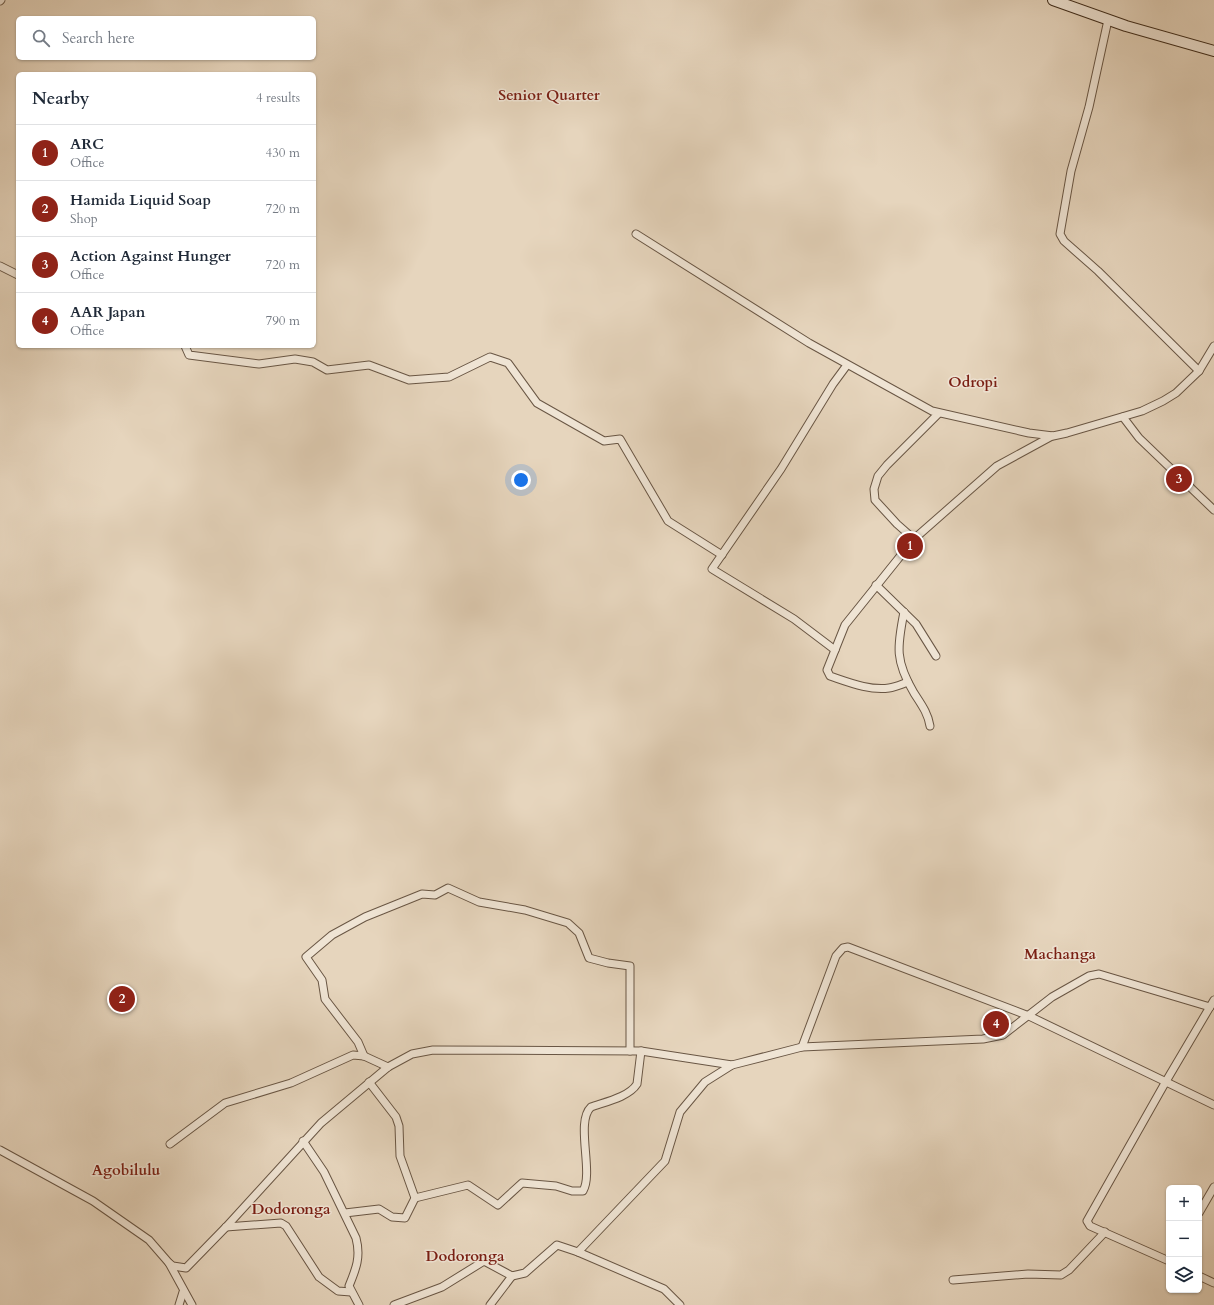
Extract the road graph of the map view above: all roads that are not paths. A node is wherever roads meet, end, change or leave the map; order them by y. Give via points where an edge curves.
1 (1053, 0) edge
2 (1108, 20) junction
3 (1214, 51) edge
4 (636, 234) dead end
5 (0, 266) edge
6 (16, 274) edge
7 (1214, 346) edge
8 (186, 348) edge
9 (847, 365) junction
10 (1199, 371) junction
11 (938, 414) junction
12 (1123, 417) junction
13 (1053, 436) junction
14 (1214, 510) edge
15 (914, 539) junction
16 (722, 554) junction
17 (876, 585) junction
18 (904, 612) junction
19 (835, 650) junction
20 (936, 656) dead end
21 (908, 682) junction
22 (930, 726) dead end
23 (1214, 1000) edge
24 (1210, 1007) junction
25 (1029, 1016) junction
26 (802, 1047) junction
27 (630, 1051) junction
28 (640, 1051) junction
29 (364, 1056) junction
30 (732, 1065) junction
31 (388, 1067) junction
32 (369, 1082) junction
33 (1165, 1082) junction
34 (1214, 1105) edge
35 (303, 1141) junction
36 (170, 1144) dead end
37 (0, 1150) edge
38 (1214, 1187) edge
39 (415, 1198) junction
40 (1202, 1208) edge
41 (345, 1213) junction
42 (226, 1227) junction
43 (1105, 1232) junction
44 (578, 1252) junction
45 (1166, 1261) edge
46 (169, 1263) junction
47 (186, 1268) junction
48 (512, 1276) junction
49 (1202, 1277) edge
50 (953, 1280) dead end
51 (1214, 1283) edge
52 (182, 1288) junction
53 (351, 1292) junction
54 (179, 1305) edge
55 (192, 1305) edge
56 (359, 1305) edge
57 (394, 1305) edge
58 (490, 1305) edge
59 (680, 1305) edge

1 - 2 main road
2 - 3 main road
2 - 10 street via 1089,107 1071,171 1060,234 1068,245 1098,271
4 - 9 street
5 - 6 street
7 - 10 street
8 - 16 street via 189,354 259,364 295,359 313,362 328,370 369,365 409,380 448,377 490,357 508,363 537,403 604,441 620,439 668,521
9 - 11 street
9 - 16 street via 781,470
10 - 12 street via 1163,402
11 - 13 street
11 - 15 street via 887,466 875,483 875,500
12 - 13 street
12 - 14 street via 1139,438
13 - 15 street via 997,466
15 - 17 street
16 - 19 street via 712,570 794,619
17 - 18 street
17 - 19 street via 845,625
18 - 20 street via 921,631
18 - 21 street via 898,651
19 - 21 street via 827,670 830,676 880,688
21 - 22 street via 928,716
23 - 24 street
24 - 25 street via 1098,974 1089,976 1052,997
24 - 33 street
25 - 26 street via 1003,1035 983,1039
25 - 26 street via 848,947 843,948 836,956
25 - 33 street
26 - 30 street
27 - 28 street
27 - 29 street via 630,966 589,958 579,933 568,922 525,910 478,902 448,888 435,895 422,894 365,917 332,935 306,957 322,980 324,1000 358,1042
27 - 31 street via 433,1050 412,1054
28 - 30 street
28 - 39 street via 637,1084 634,1088 587,1110 586,1175 583,1191 522,1183 498,1205 468,1185
29 - 31 street
29 - 36 street via 353,1056 291,1083 225,1104
30 - 44 street via 705,1082 680,1112 665,1161
31 - 32 street
32 - 35 street via 321,1122
32 - 39 street via 396,1117 400,1156
33 - 34 street
33 - 43 street via 1088,1218 1090,1226
35 - 41 street via 324,1172
35 - 42 street
37 - 46 street via 93,1201 149,1240
38 - 40 street
39 - 41 street via 406,1218 392,1216 379,1209
41 - 53 street via 359,1250 358,1263 349,1286
42 - 47 street
42 - 53 street via 281,1223 286,1226 319,1277 338,1291
43 - 45 street
43 - 50 street via 1069,1270 1061,1275 1028,1274
44 - 48 street via 557,1245 525,1273
44 - 59 street via 664,1290
46 - 47 street
46 - 52 street
47 - 52 street via 182,1275
48 - 57 street via 484,1261 442,1287
48 - 58 street
49 - 51 street
52 - 54 street
52 - 55 street
53 - 56 street

